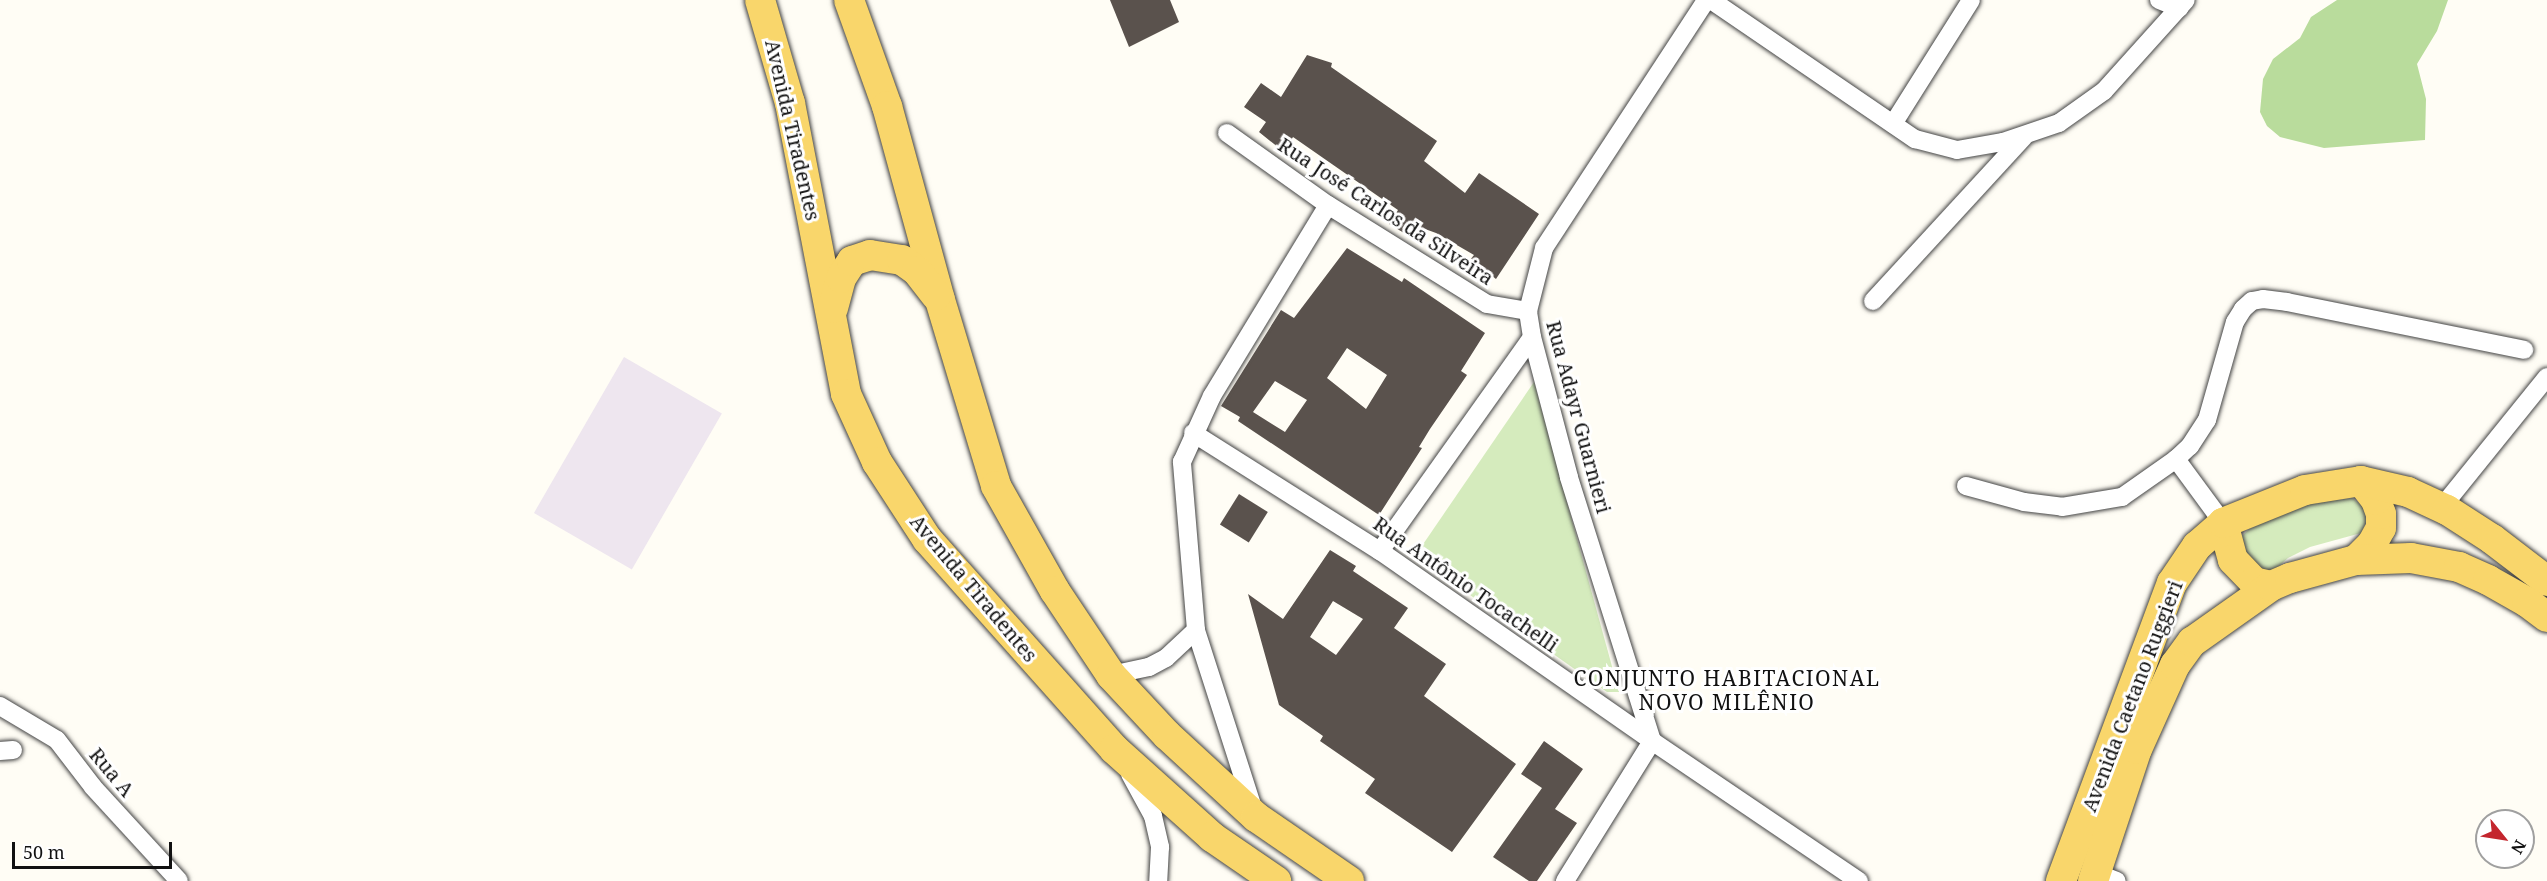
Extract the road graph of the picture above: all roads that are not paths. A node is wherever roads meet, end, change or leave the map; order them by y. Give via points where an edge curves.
1 (760, 0) edge
2 (849, 0) edge
3 (1709, 0) edge
4 (1971, 0) edge
5 (2159, 0) edge
6 (2182, 4) edge
7 (1893, 124) junction
8 (1227, 133) dead end
9 (2026, 134) junction
10 (1328, 205) junction
11 (940, 300) junction
12 (1873, 301) dead end
13 (1528, 310) junction
14 (832, 313) junction
15 (1532, 337) junction
16 (2524, 350) dead end
17 (2547, 378) edge
18 (1193, 433) junction
19 (2176, 459) junction
20 (2361, 481) junction
21 (1966, 486) dead end
22 (2442, 507) junction
23 (2223, 523) junction
24 (1380, 551) junction
25 (2356, 560) junction
26 (2547, 581) edge
27 (2271, 586) junction
28 (2547, 617) edge
29 (1196, 630) junction
30 (1111, 675) junction
31 (0, 706) edge
32 (1652, 741) junction
33 (1114, 749) junction
34 (1256, 817) junction
35 (2102, 878) edge
36 (179, 881) edge
37 (1158, 881) edge
38 (1276, 881) edge
39 (1349, 881) edge
40 (1565, 881) edge
41 (1859, 881) edge
42 (2061, 881) edge

1 - 14 main road, Avenida Tiradentes via 790,103
2 - 11 main road via 887,106
3 - 7 street
3 - 13 street, Rua Adayr Guarnieri via 1544,248
4 - 7 street
5 - 6 street
6 - 9 street via 2104,91 2059,123
7 - 9 street via 1915,139 1957,150
8 - 10 street, Rua José Carlos da Silveira
9 - 12 street
10 - 13 street, Rua José Carlos da Silveira via 1487,304
10 - 18 street
11 - 14 main road via 917,271 902,260 870,255 852,261 841,278
11 - 30 main road via 996,486 1054,591
13 - 15 street, Rua Adayr Guarnieri
14 - 33 main road, Avenida Tiradentes via 846,394 884,472 927,539
15 - 24 street
15 - 32 street, Rua Adayr Guarnieri via 1569,477
16 - 19 street via 2288,302 2252,301 2235,322 2207,420
17 - 22 street
18 - 24 street, Rua Antônio Tocachelli
18 - 29 street via 1182,462
19 - 21 street via 2122,497 2062,507 2024,502
19 - 23 street
20 - 22 main road, Avenida Caetano Ruggieri via 2408,492
20 - 23 main road, Avenida Caetano Ruggieri via 2306,490
20 - 25 main road via 2376,500 2381,528
22 - 26 main road, Avenida Caetano Ruggieri
23 - 27 main road via 2233,561 2254,582
23 - 42 main road, Avenida Caetano Ruggieri via 2197,546 2172,583
24 - 32 street, Rua Antônio Tocachelli
25 - 27 main road, Avenida Caetano Ruggieri
25 - 28 main road, Avenida Caetano Ruggieri via 2411,558 2459,567 2527,602
27 - 35 main road, Avenida Caetano Ruggieri via 2192,642 2175,665 2137,749
29 - 30 street via 1149,668
29 - 34 street
30 - 34 main road via 1167,735
31 - 36 street, Rua A via 57,740 93,787
32 - 40 street
32 - 41 street, Rua Antônio Tocachelli
33 - 37 street via 1154,816 1160,847
33 - 38 main road, Avenida Tiradentes via 1212,837
34 - 39 main road

